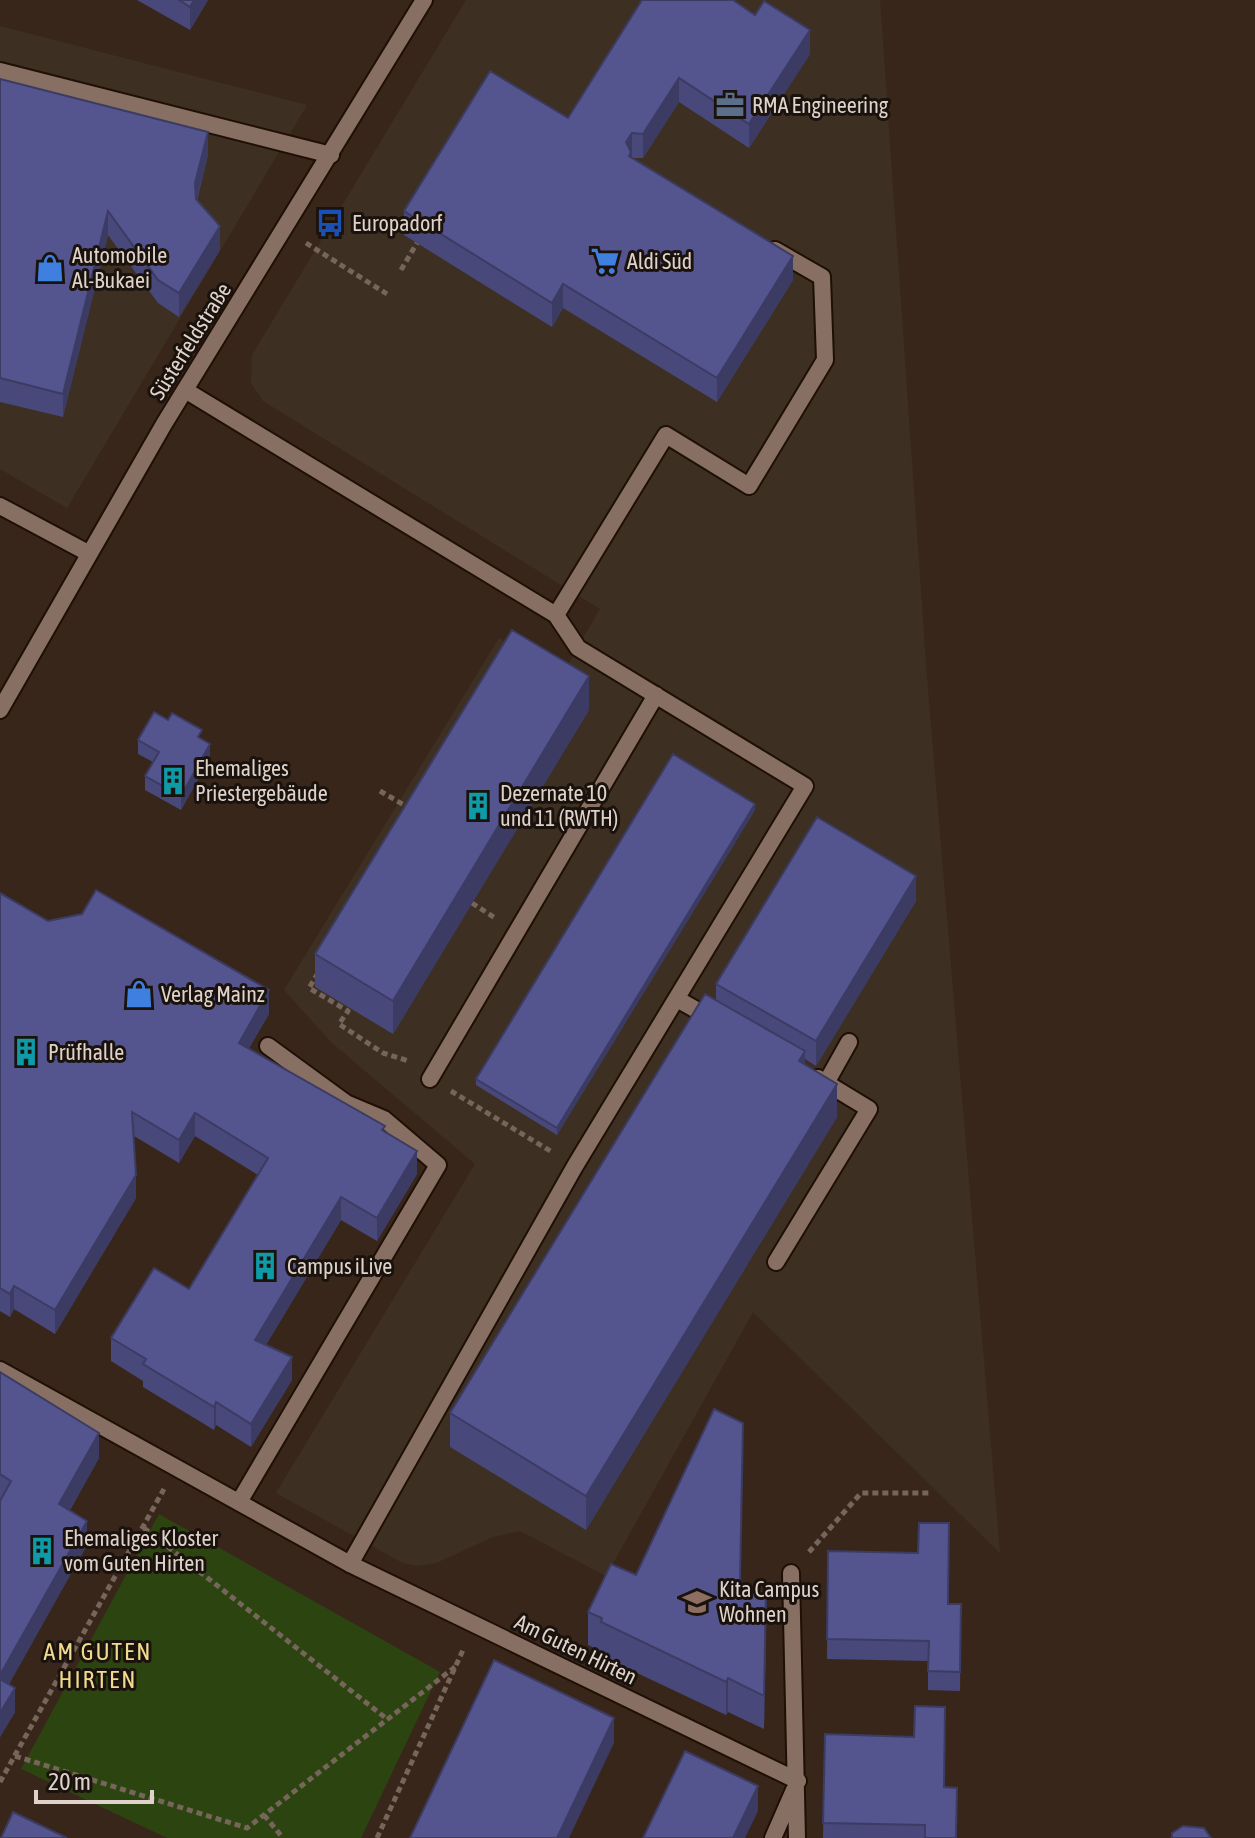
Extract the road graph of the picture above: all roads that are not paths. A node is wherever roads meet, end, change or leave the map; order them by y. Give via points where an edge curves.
1 (424, 0) edge
2 (0, 71) edge
3 (331, 155) junction
4 (756, 238) edge
5 (185, 390) junction
6 (0, 506) edge
7 (88, 553) junction
8 (556, 615) junction
9 (656, 695) junction
10 (0, 710) edge
11 (677, 999) junction
12 (731, 1029) edge
13 (849, 1042) dead end
14 (268, 1046) dead end
15 (799, 1068) edge
16 (430, 1079) road end
17 (826, 1083) junction
18 (776, 1262) dead end
19 (0, 1370) edge
20 (239, 1502) junction
21 (350, 1564) junction
22 (791, 1573) road end
23 (798, 1781) junction
24 (773, 1838) edge
25 (797, 1838) edge

1 - 3 street, Süsterfeldstraße
2 - 3 street
3 - 5 street, Süsterfeldstraße
4 - 8 street via 822,277 825,360 749,486 666,435
5 - 7 street, Süsterfeldstraße
5 - 8 street
6 - 7 street
7 - 10 street, Süsterfeldstraße
8 - 9 street via 578,648
9 - 11 street via 805,786
9 - 16 street
11 - 12 street
11 - 21 street via 575,1166
13 - 17 street
14 - 20 street via 346,1103 384,1119 438,1165
15 - 17 street
17 - 18 street via 869,1109
19 - 20 street, Am Guten Hirten
20 - 21 street, Am Guten Hirten
21 - 23 street, Am Guten Hirten
22 - 23 street
23 - 24 street
23 - 25 street

